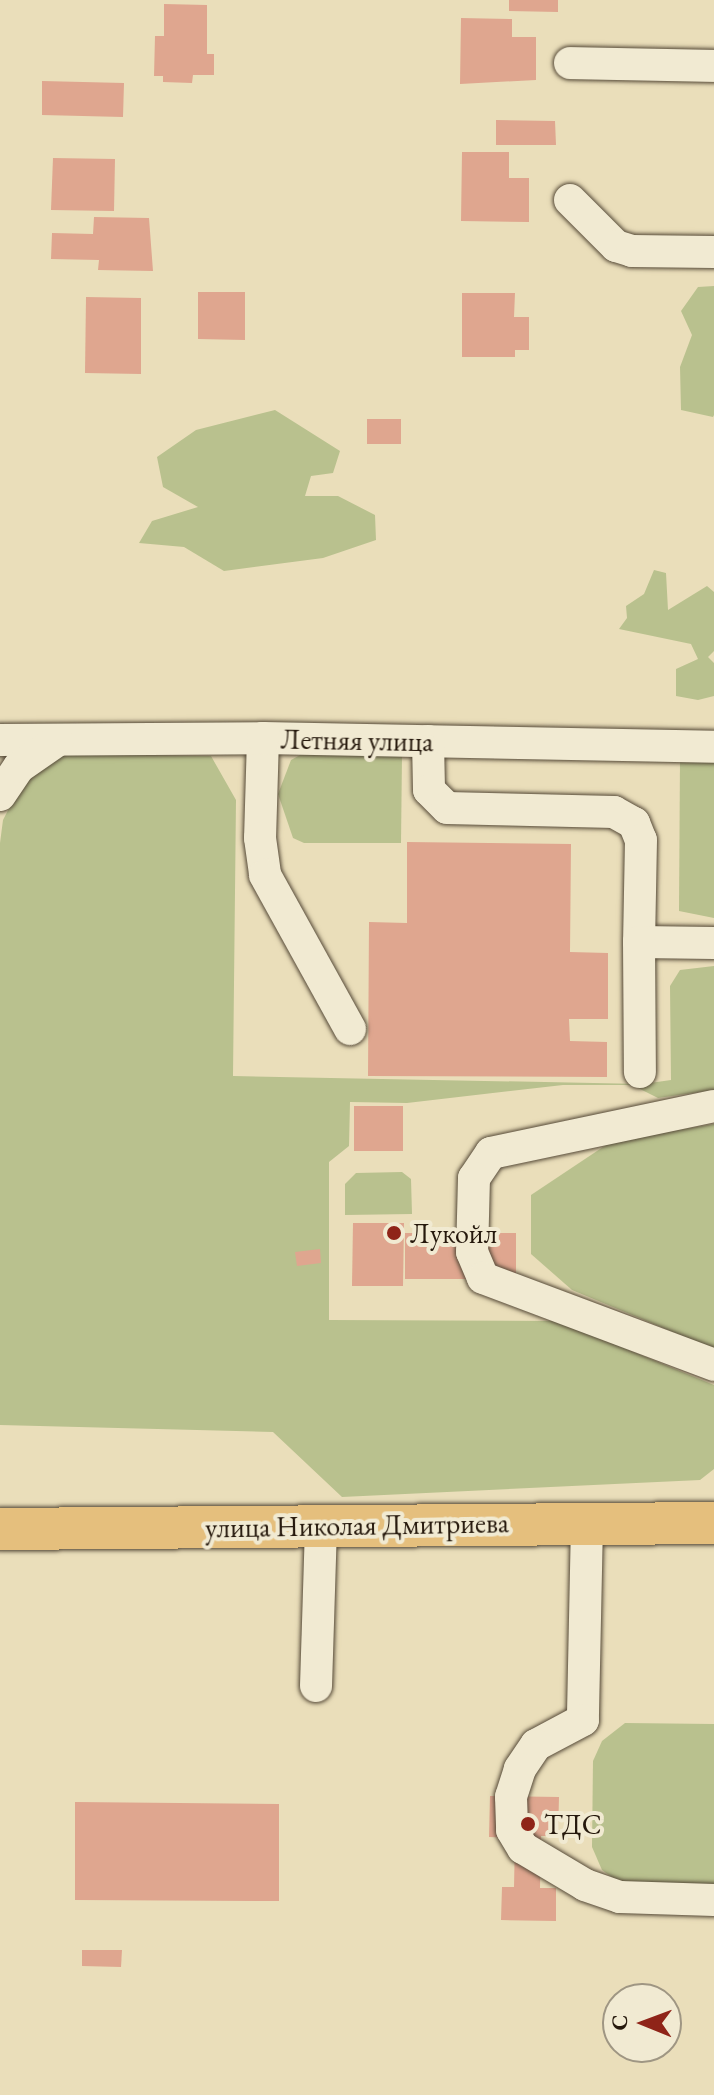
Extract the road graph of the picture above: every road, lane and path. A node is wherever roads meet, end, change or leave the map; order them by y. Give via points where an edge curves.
1 (570, 63) dead end
2 (714, 66) edge
3 (570, 200) dead end
4 (714, 252) edge
5 (263, 738) junction
6 (0, 740) edge
7 (58, 740) junction
8 (428, 741) junction
9 (714, 747) edge
10 (0, 795) edge
11 (639, 942) junction
12 (714, 943) edge
13 (350, 1029) dead end
14 (640, 1072) dead end
15 (714, 1106) edge
16 (714, 1365) edge
17 (587, 1523) junction
18 (714, 1523) edge
19 (321, 1525) junction
20 (0, 1529) edge
21 (316, 1686) dead end
22 (714, 1900) edge

1 - 2 street
3 - 4 street via 616,246 632,251
5 - 7 street, Летняя улица
5 - 8 street, Летняя улица
5 - 13 street via 260,838 265,875
6 - 7 street, Летняя улица
7 - 10 street via 19,767
8 - 9 street, Летняя улица
8 - 11 street via 429,790 447,808 614,812 634,823 641,840
11 - 12 street
11 - 14 street
15 - 16 street via 491,1153 474,1178 472,1252 483,1278
17 - 18 main road, улица Николая Дмитриева
17 - 19 main road, улица Николая Дмитриева
17 - 22 street via 583,1720 536,1745 520,1769 511,1797 512,1830 523,1848 596,1889 620,1897
19 - 20 main road, улица Николая Дмитриева
19 - 21 street

